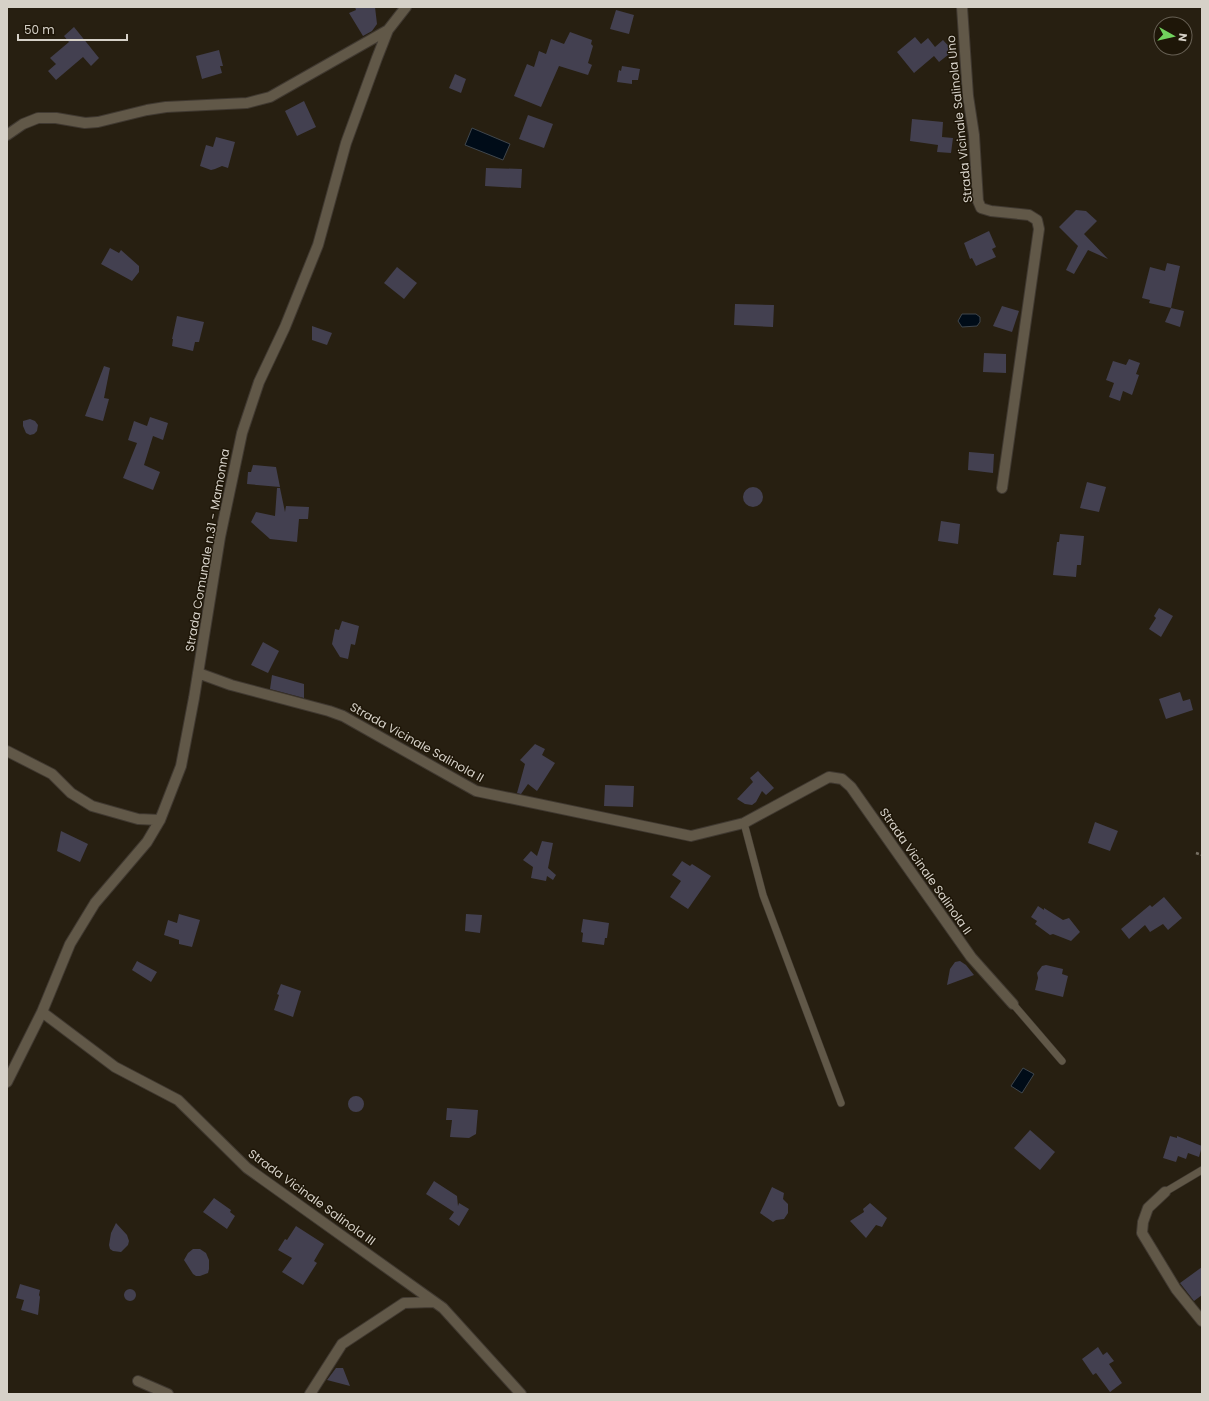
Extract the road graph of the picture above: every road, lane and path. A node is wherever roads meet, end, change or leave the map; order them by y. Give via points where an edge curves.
1 (406, 7) edge
2 (962, 7) edge
3 (388, 30) junction
4 (7, 135) edge
5 (1002, 488) dead end
6 (198, 673) junction
7 (7, 751) edge
8 (160, 820) junction
9 (744, 823) junction
10 (1196, 853) dead end
11 (1202, 855) edge
12 (1013, 1004) joint
13 (42, 1012) junction
14 (1062, 1061) dead end
15 (7, 1082) edge
16 (841, 1103) dead end
17 (1202, 1170) edge
18 (1165, 1192) joint
19 (433, 1302) junction
20 (1202, 1321) edge
21 (138, 1381) dead end
22 (168, 1394) edge
23 (310, 1394) edge
24 (521, 1394) edge

1 - 3 street, Strada Comunale n.31 - Mamonna
2 - 5 street, Strada Vicinale Salinola Uno via 978,201 981,208 991,211 1029,215 1037,220 1039,229
3 - 4 street via 270,97 247,103 166,107 85,124 56,118 38,118
3 - 6 street, Strada Comunale n.31 - Mamonna via 346,143 318,245 285,327 259,382 242,433 220,537
6 - 8 street, Strada Comunale n.31 - Mamonna via 181,766
6 - 9 street, Strada Vicinale Salinola II via 231,685 344,716 476,791 691,836
7 - 8 street via 52,774 71,793 92,806 138,818
8 - 13 street, Strada Comunale n.31 - Mamonna via 147,842 95,903 70,944
9 - 12 street, Strada Vicinale Salinola II via 829,777 842,779 851,787 971,957
9 - 16 lane via 763,895
10 - 11 path
12 - 14 lane, Strada Vicinale Salinola II
13 - 15 street, Strada Comunale n.31 - Mamonna
13 - 19 street, Strada Vicinale Salinola III via 115,1067 178,1100 247,1168
17 - 18 lane
18 - 20 street via 1148,1208 1142,1233 1176,1289
19 - 23 street via 404,1303 342,1344
19 - 24 street, Strada Vicinale Salinola III via 442,1308
21 - 22 street

